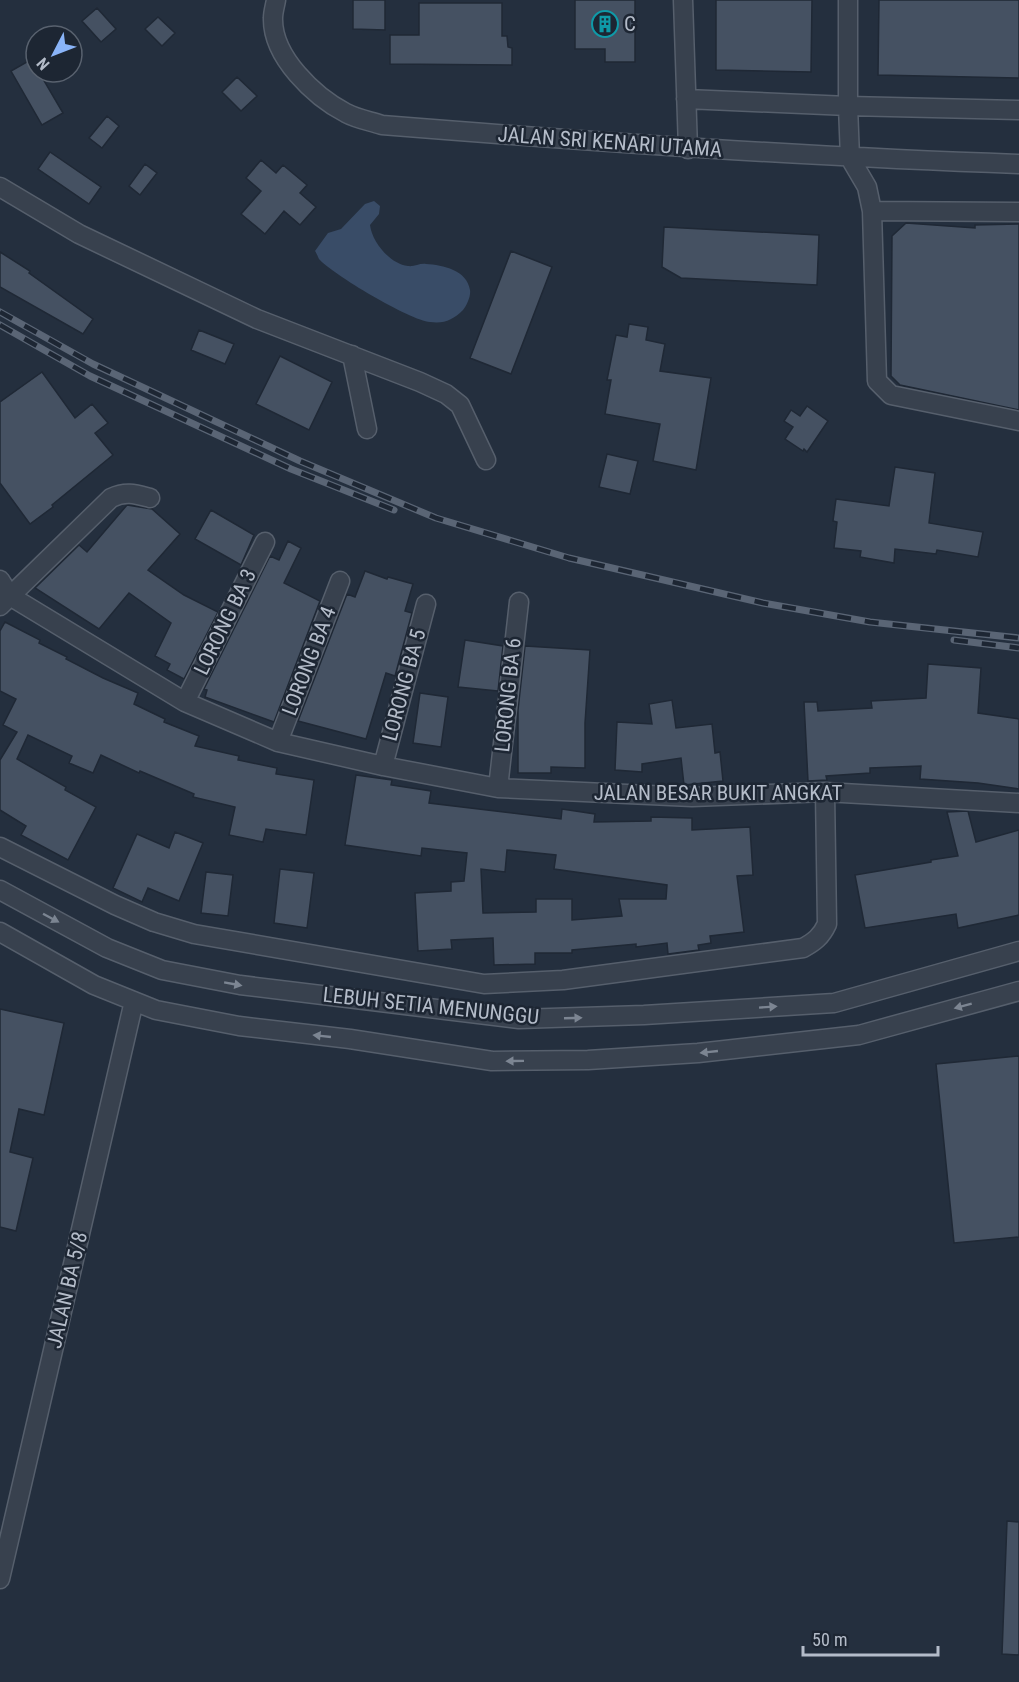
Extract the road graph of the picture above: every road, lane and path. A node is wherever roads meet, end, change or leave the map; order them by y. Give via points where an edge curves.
1 (276, 0) edge
2 (683, 0) edge
3 (848, 0) edge
4 (686, 99) junction
5 (848, 106) junction
6 (1019, 110) edge
7 (688, 149) junction
8 (850, 158) junction
9 (1019, 165) edge
10 (0, 187) edge
11 (872, 211) junction
12 (1019, 212) edge
13 (352, 355) junction
14 (1019, 421) edge
15 (367, 429) dead end
16 (486, 460) dead end
17 (150, 498) dead end
18 (265, 542) dead end
19 (0, 580) edge
20 (340, 581) dead end
21 (5, 601) edge
22 (519, 602) dead end
23 (426, 604) dead end
24 (185, 702) junction
25 (278, 742) junction
26 (382, 766) junction
27 (498, 788) junction
28 (825, 792) junction
29 (1019, 803) edge
30 (0, 847) edge
31 (0, 890) edge
32 (0, 932) edge
33 (1019, 951) edge
34 (1019, 991) edge
35 (134, 1001) junction
36 (0, 1579) edge

1 - 7 street, JALAN SRI KENARI UTAMA via 273,20 279,46 320,98 348,114 382,125
2 - 4 street
3 - 5 street
4 - 5 street
4 - 7 street
5 - 6 street
5 - 8 street
7 - 8 street, JALAN SRI KENARI UTAMA
8 - 9 street, JALAN SRI KENARI UTAMA
8 - 11 street via 867,187
10 - 13 street via 80,234 257,320
11 - 12 street
11 - 14 street via 877,381 891,395
13 - 15 street
13 - 16 street via 446,394 460,405
17 - 21 street via 134,493 111,498
18 - 24 street, LORONG BA 3
19 - 21 street, JALAN BESAR BUKIT ANGKAT
20 - 25 street, LORONG BA 4
21 - 24 street, JALAN BESAR BUKIT ANGKAT
22 - 27 street, LORONG BA 6
23 - 26 street, LORONG BA 5
24 - 25 street, JALAN BESAR BUKIT ANGKAT
25 - 26 street, JALAN BESAR BUKIT ANGKAT
26 - 27 street, JALAN BESAR BUKIT ANGKAT
27 - 28 street, JALAN BESAR BUKIT ANGKAT via 692,797
28 - 29 street, JALAN BESAR BUKIT ANGKAT
28 - 30 street via 827,924 814,942 803,948 563,980 484,984 194,934 115,905
31 -> 33 street, LEBUH SETIA MENUNGGU via 107,948 162,970 240,985 519,1019 644,1016 834,1003
32 - 35 street, LEBUH SETIA MENUNGGU via 94,985
34 -> 35 street, LEBUH SETIA MENUNGGU via 859,1035 698,1053 588,1060 492,1061 239,1026 156,1010
35 - 36 street, JALAN BA 5/8

